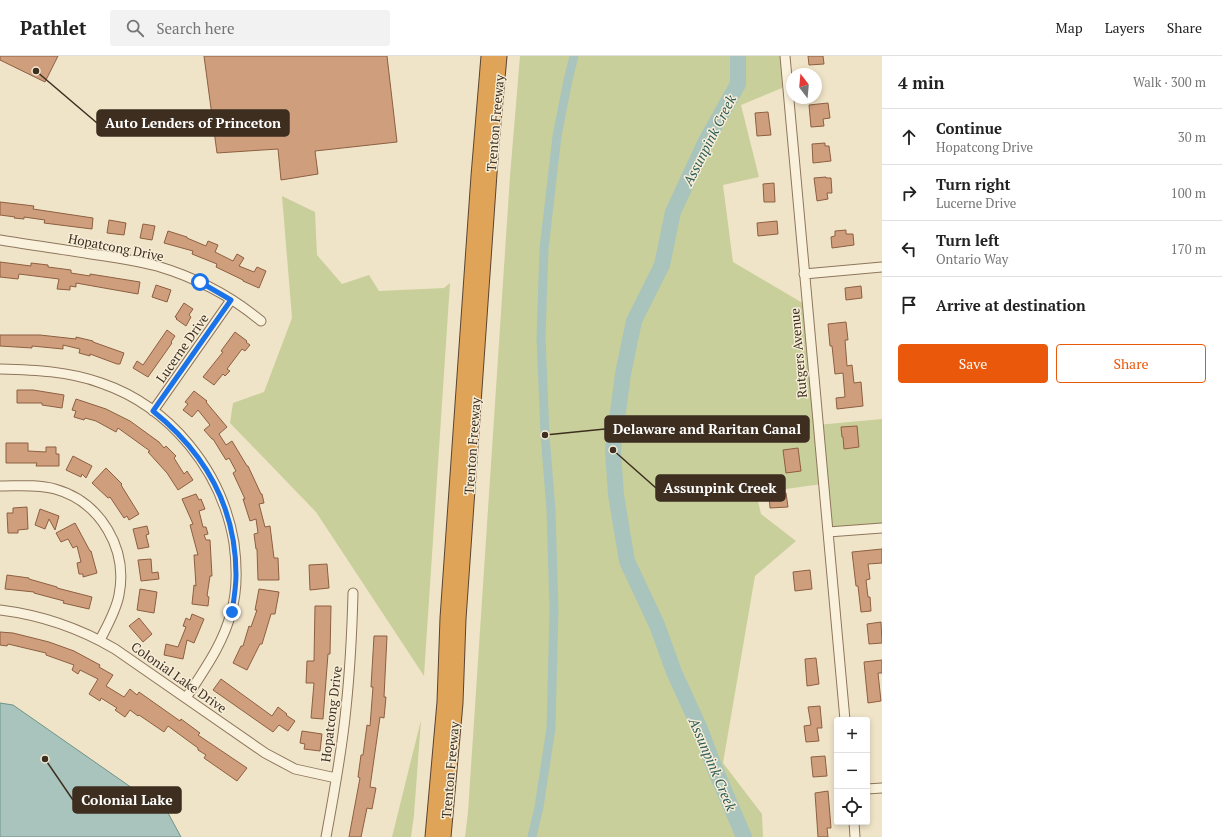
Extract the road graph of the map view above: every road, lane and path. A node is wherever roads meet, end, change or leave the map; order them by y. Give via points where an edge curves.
1 (488, 56) edge
2 (500, 56) edge
3 (785, 56) edge
4 (0, 240) edge
5 (882, 267) edge
6 (804, 274) junction
7 (231, 300) junction
8 (261, 321) dead end
9 (0, 369) edge
10 (153, 411) junction
11 (0, 486) edge
12 (882, 528) edge
13 (828, 532) junction
14 (353, 593) dead end
15 (0, 610) edge
16 (100, 640) junction
17 (186, 698) junction
18 (845, 717) edge
19 (336, 778) junction
20 (882, 788) edge
21 (870, 789) edge
22 (854, 825) edge
23 (326, 837) edge
24 (432, 837) edge
25 (444, 837) edge
26 (855, 837) edge

1 - 24 highway, Trenton Freeway via 447,618 444,702
2 - 25 highway, Trenton Freeway via 459,619 456,703
3 - 6 street, Rutgers Avenue
4 - 7 street, Hopatcong Drive via 156,266 200,282
5 - 6 street
6 - 13 street, Rutgers Avenue
7 - 8 street, Hopatcong Drive
7 - 10 street, Lucerne Drive
9 - 10 street via 41,370 81,376 123,392
10 - 17 street via 184,439 209,474 227,514 236,556 235,592 226,630 218,648
11 - 16 street via 40,486 68,493 90,508 108,528 118,555 121,583 114,610
12 - 13 street
13 - 18 street, Rutgers Avenue
14 - 19 street, Hopatcong Drive via 346,708
15 - 16 street, Colonial Lake Drive via 18,612 66,625
16 - 17 street, Colonial Lake Drive
17 - 19 street, Colonial Lake Drive via 279,762 295,769
19 - 23 street, Hopatcong Drive
20 - 21 street
22 - 26 street

